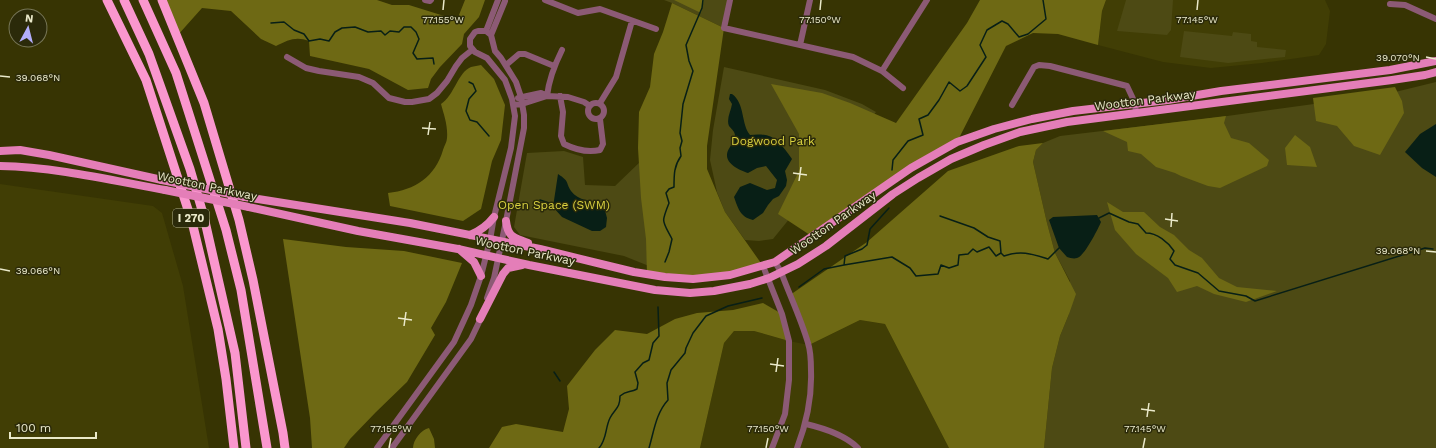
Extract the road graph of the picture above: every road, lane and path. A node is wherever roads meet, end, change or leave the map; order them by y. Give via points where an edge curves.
1 (107, 0) edge
2 (124, 0) edge
3 (142, 0) edge
4 (162, 0) edge
5 (425, 0) edge
6 (431, 0) edge
7 (503, 0) edge
8 (545, 0) edge
9 (730, 0) edge
10 (810, 0) edge
11 (927, 0) edge
12 (1390, 4) dead end
13 (1436, 19) edge
14 (632, 21) junction
15 (656, 29) dead end
16 (486, 31) junction
17 (491, 35) junction
18 (800, 45) junction
19 (472, 50) junction
20 (562, 50) dead end
21 (287, 57) dead end
22 (1436, 61) edge
23 (506, 65) junction
24 (554, 66) junction
25 (882, 71) junction
26 (1436, 72) edge
27 (903, 88) dead end
28 (547, 96) junction
29 (560, 96) junction
30 (522, 101) junction
31 (513, 102) junction
32 (600, 103) junction
33 (1135, 103) junction
34 (1012, 104) dead end
35 (590, 106) junction
36 (1136, 113) junction
37 (600, 119) junction
38 (0, 151) edge
39 (0, 166) edge
40 (494, 217) junction
41 (506, 221) junction
42 (469, 235) junction
43 (490, 240) junction
44 (501, 242) junction
45 (458, 249) junction
46 (540, 249) junction
47 (487, 255) junction
48 (498, 257) junction
49 (775, 262) junction
50 (529, 265) junction
51 (763, 266) junction
52 (781, 272) junction
53 (481, 276) junction
54 (769, 278) junction
55 (480, 320) junction
56 (806, 424) junction
57 (234, 448) edge
58 (246, 448) edge
59 (267, 448) edge
60 (285, 448) edge
61 (377, 448) edge
62 (392, 448) edge
63 (772, 448) edge
64 (797, 448) edge
65 (858, 448) edge

1 - 57 highway, I 270 via 146,80 192,222 218,329
2 - 58 highway, I 270 via 149,54 190,168 204,217 235,353
3 - 59 highway, I 270 via 176,73 226,230 241,290
4 - 60 highway via 204,103 239,220
5 - 6 street
7 - 16 street
7 - 17 street
8 - 14 street via 578,13 600,9
9 - 18 street via 724,28
10 - 18 street
11 - 25 street
12 - 13 street via 1405,5
14 - 15 street
14 - 32 street via 616,77
16 - 17 street
16 - 19 street via 478,31 472,35
17 - 23 street via 495,51
18 - 25 street via 853,57
19 - 21 street via 456,66 437,93 429,99 412,102 389,98 374,83 359,77 306,68
19 - 31 street via 487,58 498,71 505,80
20 - 24 street
22 - 33 main road, Wootton Parkway via 1390,70
23 - 24 street via 519,54 525,54
23 - 30 street via 516,82
24 - 28 street
25 - 27 street
26 - 36 main road, Wootton Parkway
28 - 29 street
28 - 30 street via 541,93
29 - 35 street
29 - 37 street via 561,136 564,144 590,152 600,150 604,144
30 - 31 street
30 - 41 street via 524,128
31 - 40 street via 515,116 511,148
32 - 35 street
32 - 37 street via 605,110
33 - 34 street via 1127,86 1039,65 1034,67
33 - 36 street
33 - 49 main road, Wootton Parkway via 1032,119 957,142 911,168
35 - 37 street via 590,117
36 - 52 main road, Wootton Parkway via 1067,122 1020,132 951,159 893,194 826,246
38 - 42 main road, Wootton Parkway, bridge via 20,150 49,155 245,197
39 - 45 main road, Wootton Parkway, bridge via 60,170
40 - 42 main road via 481,230
40 - 43 street
41 - 44 street
41 - 46 main road via 507,231 511,235
42 - 43 main road, Wootton Parkway
43 - 44 main road, Wootton Parkway
43 - 47 street
44 - 46 main road, Wootton Parkway
44 - 48 street
45 - 47 main road, Wootton Parkway
45 - 53 main road via 475,263
46 - 51 main road, Wootton Parkway via 665,277 693,279
47 - 48 main road, Wootton Parkway
47 - 53 street
48 - 50 main road, Wootton Parkway
48 - 55 street
49 - 51 main road, Wootton Parkway
49 - 52 street
50 - 54 main road, Wootton Parkway via 655,290 690,293 714,291
50 - 55 main road via 508,268
51 - 54 street
52 - 54 main road, Wootton Parkway
52 - 56 street via 808,345 811,362 812,390
53 - 61 street via 454,342
54 - 63 street via 789,341 789,380 785,414
55 - 62 street via 471,339
56 - 64 street
56 - 65 street via 844,438

